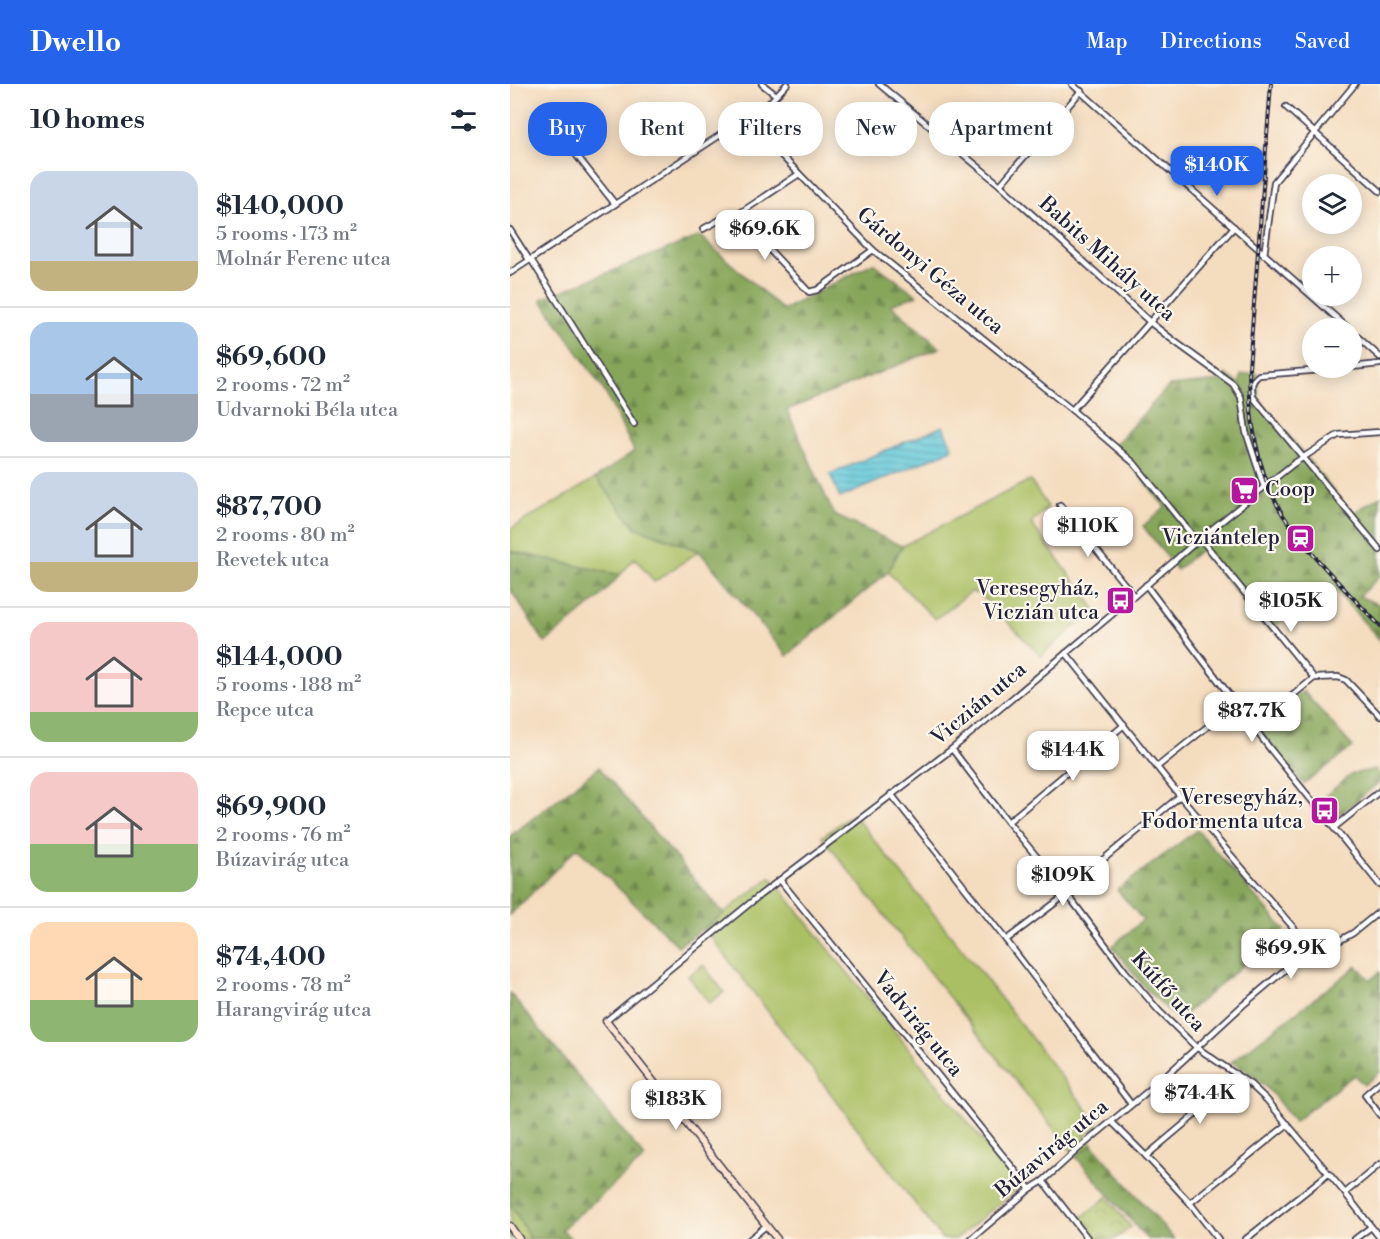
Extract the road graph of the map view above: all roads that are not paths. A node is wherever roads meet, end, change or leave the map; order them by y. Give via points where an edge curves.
1 (762, 84) edge
2 (787, 84) edge
3 (879, 84) edge
4 (1072, 84) edge
5 (1355, 84) edge
6 (1081, 91) junction
7 (776, 95) junction
8 (770, 102) edge
9 (1286, 107) dead end
10 (1314, 133) junction
11 (718, 136) edge
12 (577, 156) edge
13 (782, 156) edge
14 (799, 174) junction
15 (1000, 185) junction
16 (1380, 191) edge
17 (615, 204) junction
18 (737, 215) junction
19 (1234, 227) junction
20 (703, 229) dead end
21 (510, 230) edge
22 (873, 250) junction
23 (1264, 255) junction
24 (530, 259) junction
25 (510, 273) edge
26 (1336, 318) edge
27 (1151, 323) junction
28 (1362, 341) edge
29 (1380, 357) edge
30 (1380, 364) edge
31 (1362, 366) edge
32 (1302, 371) edge
33 (1072, 410) junction
34 (634, 424) dead end
35 (1380, 432) edge
36 (1302, 458) junction
37 (1264, 487) junction
38 (1060, 505) dead end
39 (1199, 540) junction
40 (1380, 550) edge
41 (1146, 585) junction
42 (1134, 597) junction
43 (1066, 653) junction
44 (1314, 678) junction
45 (1237, 703) junction
46 (1380, 716) edge
47 (1124, 725) junction
48 (1254, 727) junction
49 (952, 749) junction
50 (1157, 767) junction
51 (1380, 790) edge
52 (891, 794) junction
53 (1180, 796) junction
54 (1008, 822) junction
55 (1335, 827) junction
56 (780, 880) junction
57 (1380, 885) edge
58 (1066, 892) junction
59 (1380, 911) edge
60 (1006, 940) junction
61 (1311, 948) junction
62 (606, 1021) joint
63 (1196, 1047) junction
64 (1236, 1074) junction
65 (1380, 1082) edge
66 (1131, 1104) junction
67 (1380, 1115) edge
68 (1112, 1122) junction
69 (1288, 1124) junction
70 (1146, 1156) junction
71 (1380, 1164) edge
72 (1328, 1174) junction
73 (1043, 1181) junction
74 (1030, 1189) junction
75 (1345, 1193) junction
76 (1190, 1203) junction
77 (510, 1226) edge
78 (766, 1226) junction
79 (1371, 1227) junction
80 (1380, 1238) edge
81 (519, 1239) edge
82 (750, 1239) edge
83 (777, 1239) edge
84 (971, 1239) edge
85 (1088, 1239) edge
86 (1218, 1239) edge
87 (1246, 1239) edge
88 (1354, 1239) edge

1 - 7 street
2 - 7 street
3 - 15 street, Babits Mihály utca
4 - 6 street
5 - 10 street
6 - 15 street
6 - 19 street
7 - 8 street
9 - 10 street
10 - 16 street
10 - 23 street via 1274,182
11 - 17 street
12 - 17 street
13 - 14 street, Gárdonyi Géza utca
14 - 18 street
14 - 22 street, Gárdonyi Géza utca
15 - 27 street, Babits Mihály utca
17 - 24 street
18 - 20 street via 729,214
18 - 22 street via 809,292
19 - 23 street
19 - 27 street
21 - 24 street
22 - 33 street, Gárdonyi Géza utca
23 - 26 street
24 - 25 street
24 - 34 street
27 - 33 street
27 - 37 street, Babits Mihály utca via 1236,388
28 - 29 street
30 - 31 street
32 - 36 street via 1259,375 1252,382 1253,397
33 - 39 street, Gárdonyi Géza utca via 1134,463
35 - 36 street, Viczián utca via 1338,435
36 - 37 street, Viczián utca
36 - 40 street
37 - 39 street, Viczián utca
38 - 42 street
39 - 41 street, Viczián utca
39 - 44 street, Gárdonyi Géza utca
41 - 42 street, Viczián utca
41 - 45 street
42 - 43 street, Viczián utca
43 - 47 street
43 - 49 street, Viczián utca
44 - 46 street via 1346,680
44 - 48 street
45 - 48 street
45 - 50 street
47 - 50 street
47 - 54 street
48 - 55 street
49 - 52 street, Viczián utca
49 - 54 street, Kútfő utca
50 - 53 street
51 - 55 street
52 - 56 street, Viczián utca
52 - 60 street
53 - 58 street
53 - 61 street
54 - 58 street, Kútfő utca
55 - 57 street
56 - 62 street, Viczián utca
56 - 74 street, Vadvirág utca
58 - 60 street
58 - 63 street, Kútfő utca via 1159,1011
59 - 61 street, Búzavirág utca via 1353,933
60 - 66 street
61 - 63 street, Búzavirág utca
62 - 78 street
63 - 64 street, Kútfő utca
63 - 66 street, Búzavirág utca
64 - 69 street, Kútfő utca
64 - 70 street
65 - 67 street via 1365,1095
66 - 68 street, Búzavirág utca
68 - 70 street
68 - 73 street, Búzavirág utca
69 - 72 street, Kútfő utca
69 - 76 street
70 - 76 street
71 - 75 street
72 - 75 street, Kútfő utca
72 - 87 street
73 - 74 street, Búzavirág utca
73 - 85 street
74 - 84 street, Búzavirág utca
75 - 79 street, Kútfő utca
76 - 86 street
77 - 81 street
78 - 82 street
78 - 83 street
79 - 80 street, Kútfő utca
79 - 88 street

